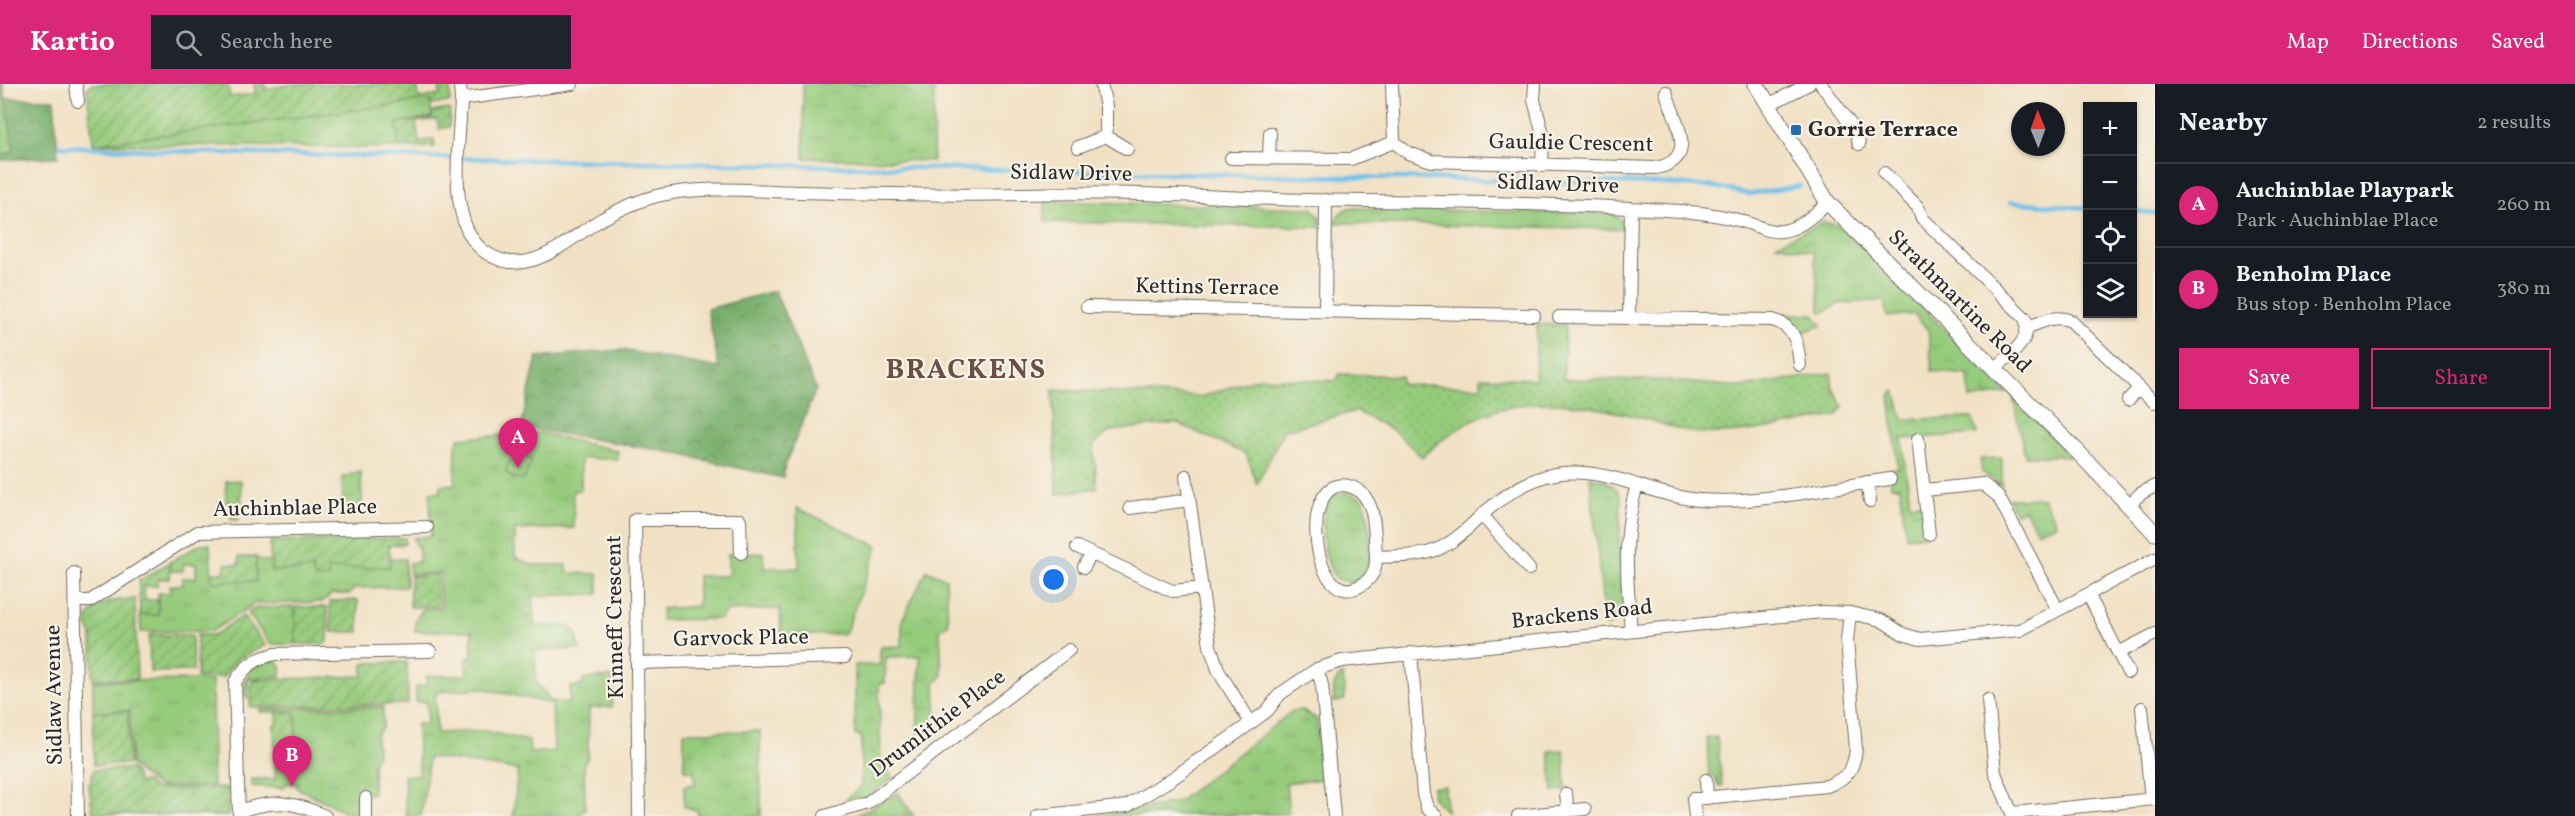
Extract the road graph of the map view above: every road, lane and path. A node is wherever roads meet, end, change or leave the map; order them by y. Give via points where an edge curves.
1 (76, 84) edge
2 (460, 84) edge
3 (572, 84) edge
4 (1101, 84) edge
5 (1392, 84) edge
6 (1535, 84) edge
7 (1756, 84) edge
8 (1809, 84) edge
9 (1821, 84) edge
10 (547, 86) edge
11 (1666, 92) dead end
12 (461, 99) junction
13 (78, 101) dead end
14 (1768, 105) junction
15 (1270, 133) dead end
16 (1106, 136) junction
17 (1394, 142) junction
18 (1859, 144) dead end
19 (1078, 147) dead end
20 (1127, 148) dead end
21 (1231, 158) dead end
22 (1269, 158) junction
23 (1542, 166) junction
24 (1884, 173) dead end
25 (1326, 200) junction
26 (1828, 203) junction
27 (1631, 208) junction
28 (1087, 307) dead end
29 (1325, 311) junction
30 (1534, 315) dead end
31 (1559, 317) dead end
32 (1629, 317) junction
33 (2028, 327) junction
34 (1800, 365) dead end
35 (1995, 369) junction
36 (2139, 388) junction
37 (2127, 400) dead end
38 (2154, 402) edge
39 (1918, 439) dead end
40 (1186, 476) dead end
41 (1890, 479) dead end
42 (1868, 482) junction
43 (1637, 485) junction
44 (2155, 486) edge
45 (1925, 490) junction
46 (1189, 500) junction
47 (1870, 501) dead end
48 (2129, 504) junction
49 (1130, 508) dead end
50 (1482, 515) junction
51 (427, 528) dead end
52 (2155, 533) edge
53 (1929, 534) dead end
54 (1077, 547) dead end
55 (741, 553) dead end
56 (1091, 553) junction
57 (1376, 557) junction
58 (2155, 559) edge
59 (1084, 567) dead end
60 (1529, 569) dead end
61 (74, 573) dead end
62 (1202, 588) junction
63 (2088, 594) junction
64 (75, 601) junction
65 (2058, 609) junction
66 (1850, 613) junction
67 (1631, 631) junction
68 (2155, 634) edge
69 (1069, 650) dead end
70 (430, 651) dead end
71 (1411, 653) junction
72 (2118, 653) junction
73 (845, 657) dead end
74 (637, 663) junction
75 (1317, 669) junction
76 (2127, 672) dead end
77 (1988, 700) dead end
78 (2142, 708) dead end
79 (1251, 723) junction
80 (1706, 780) dead end
81 (1566, 794) dead end
82 (366, 798) dead end
83 (1707, 798) junction
84 (2153, 799) edge
85 (1576, 812) edge
86 (239, 814) edge
87 (2013, 814) edge
88 (78, 816) edge
89 (325, 816) edge
90 (366, 816) edge
91 (639, 816) edge
92 (825, 816) edge
93 (1038, 816) edge
94 (1334, 816) edge
95 (1436, 816) edge
96 (1518, 816) edge
97 (1695, 816) edge

1 - 13 street
2 - 12 street, Sidlaw Drive
3 - 10 street
4 - 16 street
5 - 17 street
6 - 23 street via 1534,100 1543,135
7 - 14 street, Strathmartine Road
8 - 14 street
9 - 18 street via 1856,132
10 - 12 street
11 - 23 street, Gauldie Crescent via 1683,145 1680,156 1671,165
12 - 25 street, Sidlaw Drive via 460,214 472,241 488,254 523,263 558,249 622,209 645,199 688,191
14 - 26 street, Strathmartine Road
15 - 22 street
16 - 19 street
16 - 20 street
17 - 22 street via 1351,159
17 - 23 street, Gauldie Crescent via 1408,153 1432,161
21 - 22 street
24 - 33 street via 1918,207 1922,218 2025,318
25 - 27 street, Sidlaw Drive
25 - 29 street
26 - 27 street, Sidlaw Drive via 1797,227 1781,232 1737,219
26 - 35 street, Strathmartine Road
27 - 32 street
28 - 29 street, Kettins Terrace
29 - 30 street, Kettins Terrace
31 - 32 street
32 - 34 street via 1773,320 1787,324 1796,338
33 - 35 street via 2025,339
33 - 36 street via 2053,318 2071,321
35 - 48 street, Strathmartine Road
36 - 37 street
36 - 38 street
39 - 45 street
40 - 46 street
41 - 42 street
42 - 43 street via 1737,500 1689,498
42 - 47 street
43 - 50 street via 1589,471 1559,474 1526,483
43 - 67 street via 1629,510 1625,553
44 - 48 street
45 - 53 street
45 - 65 street via 1983,484 1998,496
46 - 49 street
46 - 62 street
48 - 52 street, Strathmartine Road
50 - 57 street via 1452,542 1435,550
50 - 60 street
51 - 64 street, Auchinblae Place via 198,532 90,601
54 - 56 street
55 - 74 street, Kinneff Crescent via 740,520 635,520
56 - 59 street
56 - 62 street via 1172,591
57 - 57 street via 1372,507 1363,493 1350,486 1334,488 1322,497 1316,512 1325,576 1335,586 1359,587 1370,580 1376,569
58 - 63 street, Brackens Road
61 - 64 street, Sidlaw Avenue
62 - 79 street via 1210,646 1219,672
63 - 65 street, Brackens Road
63 - 72 street
64 - 88 street, Sidlaw Avenue
65 - 66 street, Brackens Road via 2020,630 1920,639 1881,620
66 - 67 street, Brackens Road via 1822,612
66 - 83 street via 1847,640 1856,750 1854,766 1844,779 1827,786
67 - 71 street, Brackens Road
68 - 72 street
69 - 92 street, Drumlithie Place via 868,803
70 - 86 street via 275,654 258,658 244,668 236,682
71 - 75 street, Brackens Road via 1342,661
71 - 95 street via 1423,794 1427,808
72 - 76 street
73 - 74 street, Garvock Place
74 - 91 street, Kinneff Crescent
75 - 79 street, Brackens Road via 1280,694
75 - 94 street via 1322,685
77 - 87 street via 1995,773
78 - 84 street
79 - 93 street, Brackens Road via 1126,806
80 - 83 street
81 - 85 street
82 - 90 street
83 - 97 street via 1694,799
84 - 87 street
85 - 96 street
86 - 89 street via 270,802 301,804

